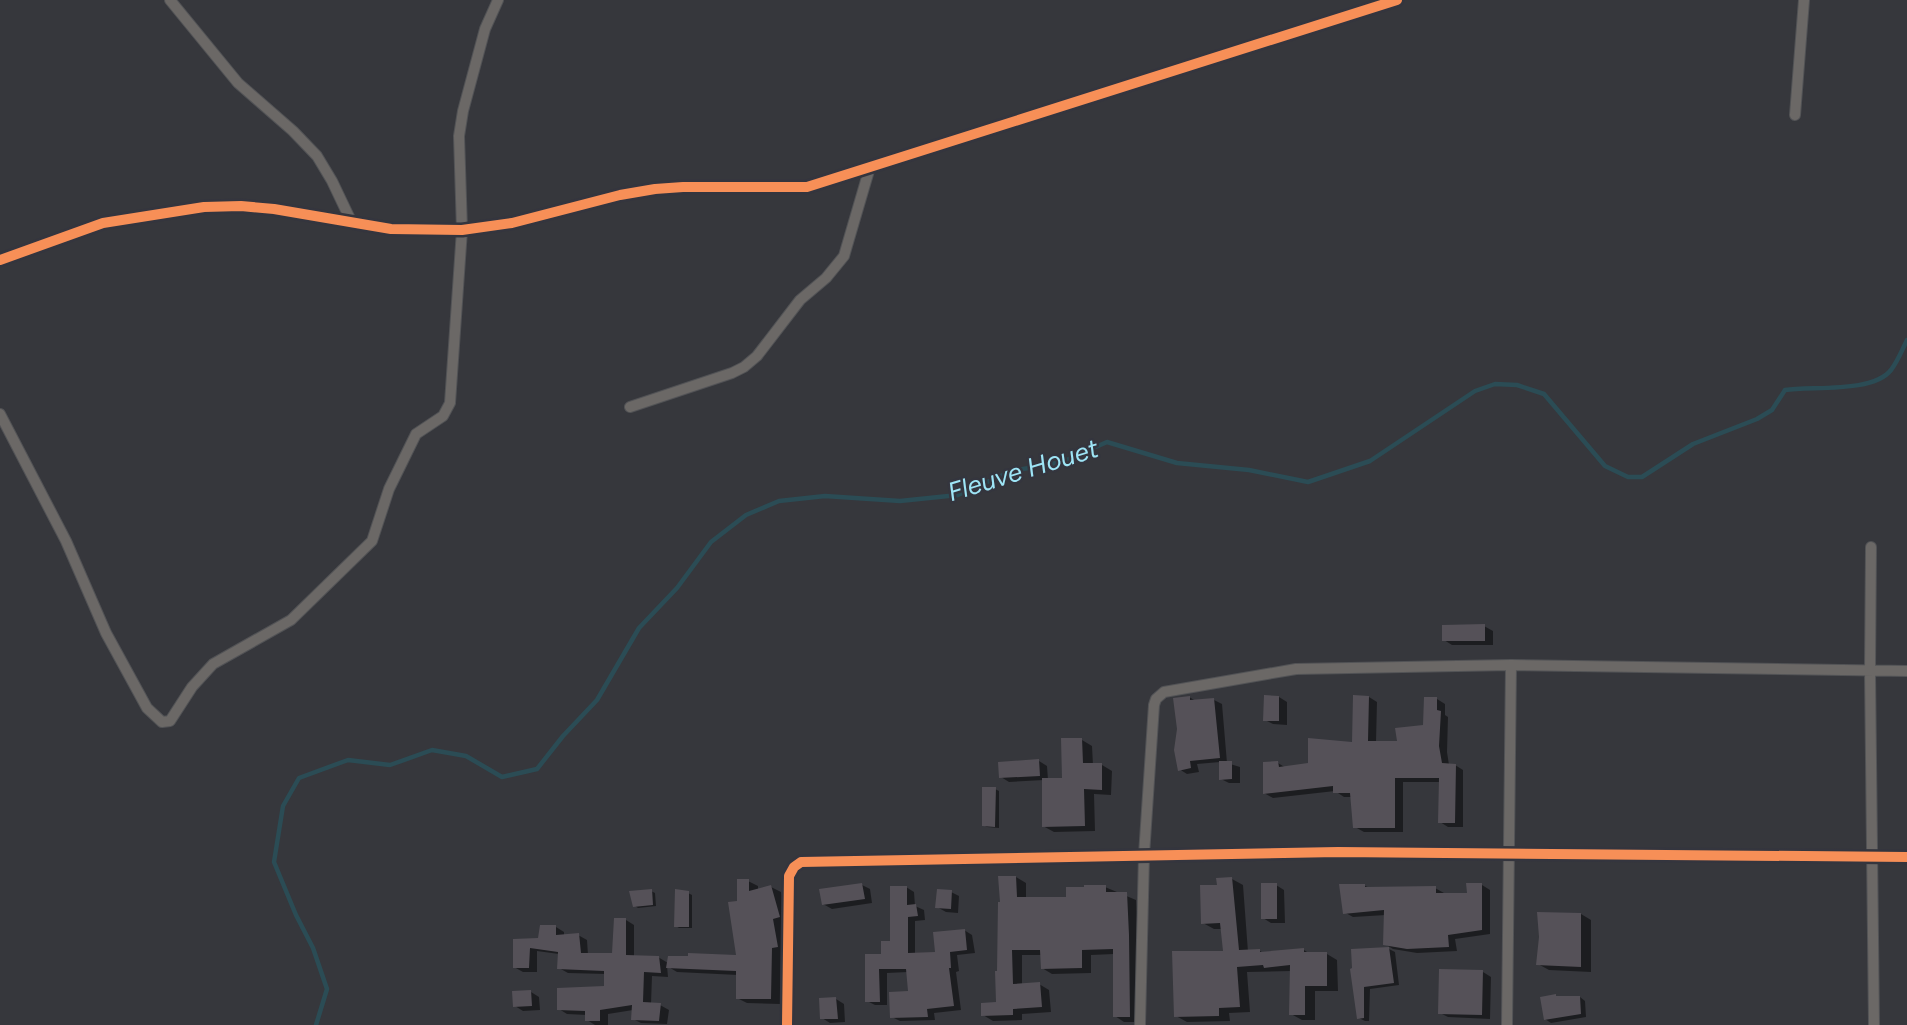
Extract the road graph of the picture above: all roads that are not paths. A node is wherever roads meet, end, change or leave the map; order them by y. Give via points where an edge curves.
1 (170, 0) edge
2 (498, 0) edge
3 (1397, 0) edge
4 (1804, 0) edge
5 (1795, 115) dead end
6 (870, 167) junction
7 (352, 223) junction
8 (462, 230) junction
9 (0, 260) edge
10 (630, 407) dead end
11 (0, 414) edge
12 (1871, 547) dead end
13 (1511, 666) junction
14 (1870, 671) junction
15 (1907, 671) edge
16 (1508, 853) junction
17 (1144, 855) junction
18 (1871, 857) junction
19 (1907, 857) edge
20 (787, 1025) edge
21 (1140, 1025) edge
22 (1507, 1025) edge
23 (1874, 1025) edge

1 - 7 street via 238,83 317,156
2 - 8 street via 485,29 459,136
3 - 6 street
4 - 5 street
6 - 8 street via 807,187 655,189 512,223
6 - 10 street via 844,256 787,315 757,356 732,373
7 - 8 street via 391,229
7 - 9 street via 241,206 172,210 103,223
8 - 11 street via 450,402 443,416 416,433 389,489 372,541 291,620 213,664 170,721 162,722 147,708
12 - 14 street
13 - 14 street
13 - 16 street
13 - 17 street via 1296,669 1164,692 1154,705
14 - 15 street
14 - 18 street
16 - 17 street
16 - 18 street
16 - 22 street
17 - 20 street via 801,862 789,876
17 - 21 street
18 - 19 street
18 - 23 street

